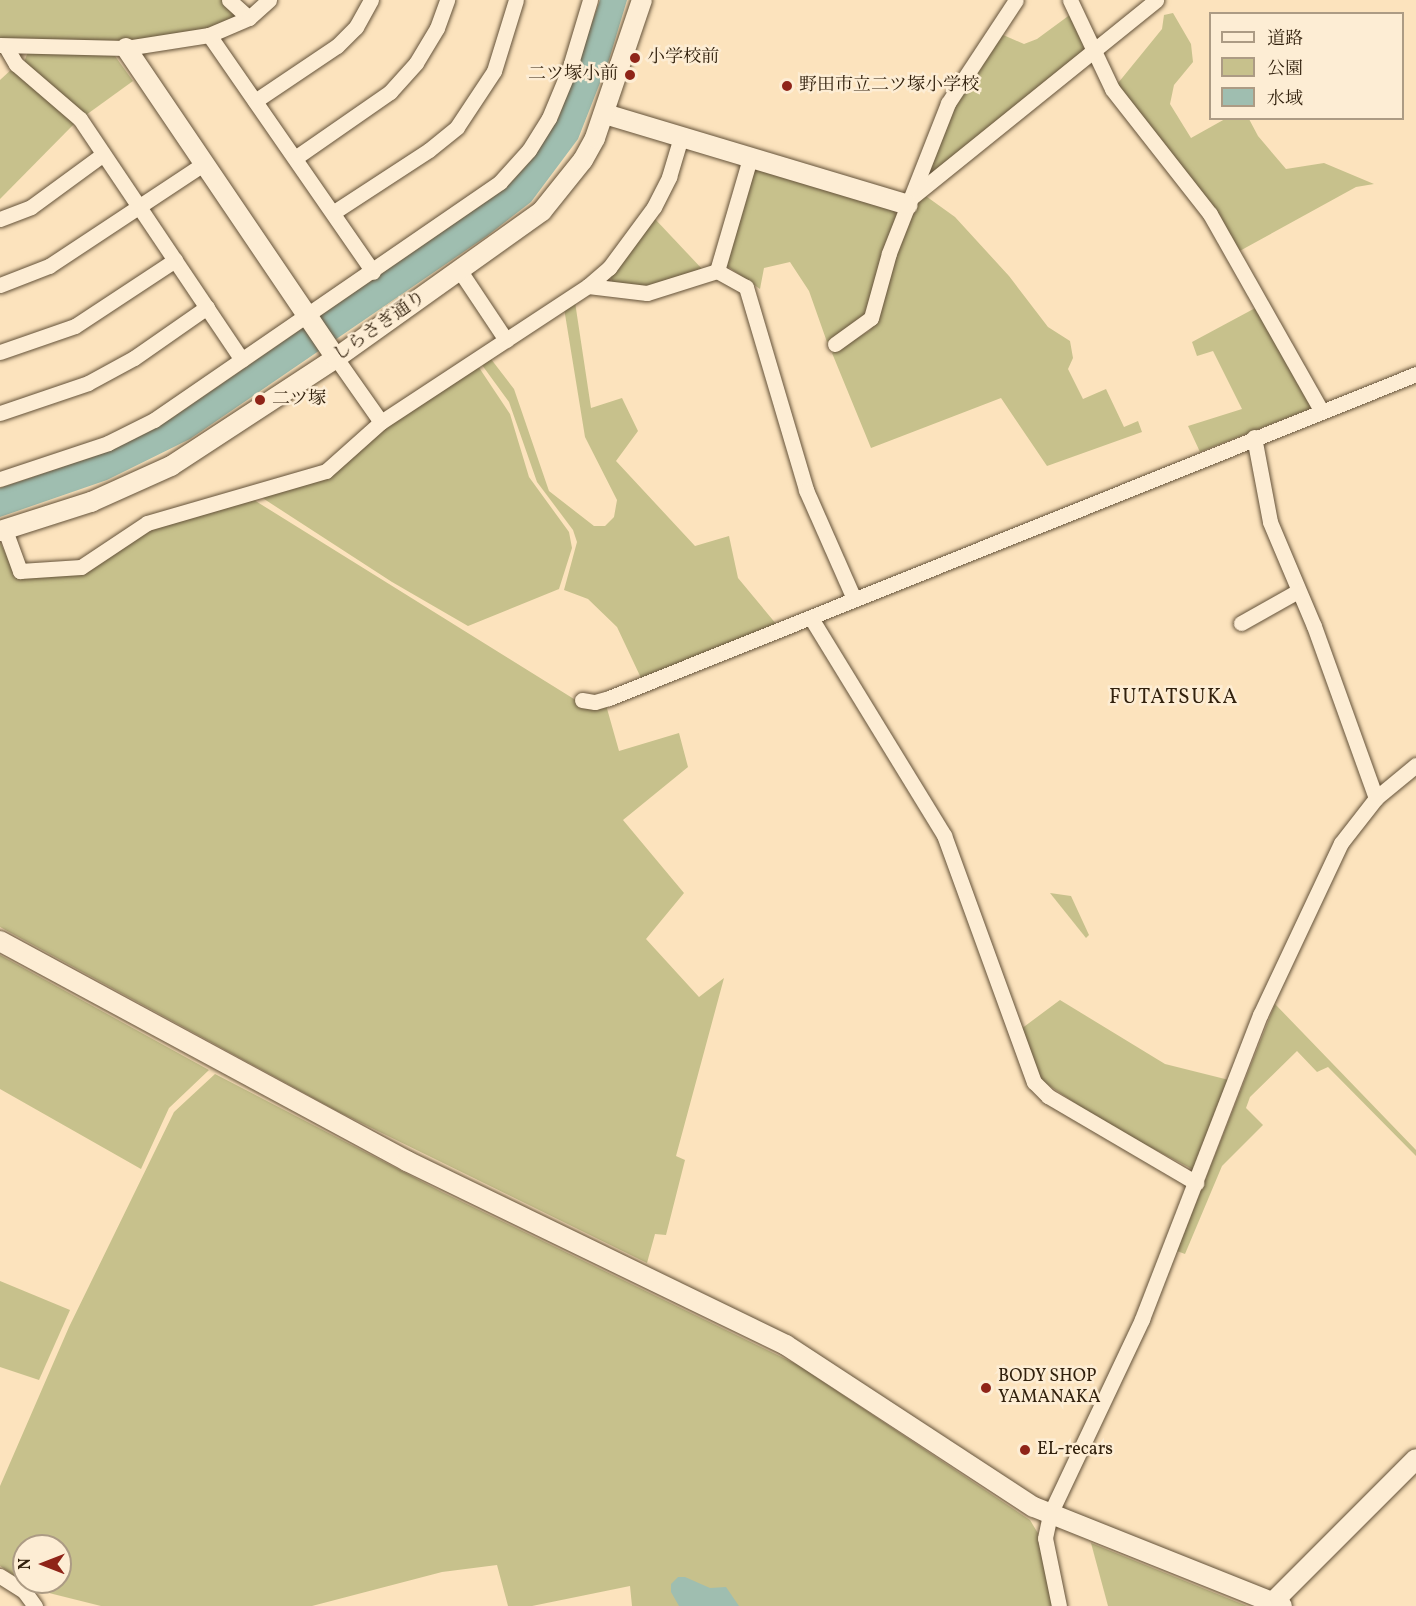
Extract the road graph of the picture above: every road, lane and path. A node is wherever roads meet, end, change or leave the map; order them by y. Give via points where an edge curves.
1 (229, 0) edge
2 (269, 0) edge
3 (371, 0) edge
4 (447, 0) edge
5 (516, 0) edge
6 (590, 0) edge
7 (642, 0) edge
8 (1016, 0) edge
9 (1156, 0) edge
10 (1068, 1) edge
11 (249, 18) junction
12 (209, 35) junction
13 (3, 46) edge
14 (126, 48) junction
15 (1092, 52) junction
16 (255, 101) junction
17 (605, 114) junction
18 (681, 137) junction
19 (102, 155) junction
20 (296, 158) junction
21 (750, 158) junction
22 (203, 164) junction
23 (909, 202) junction
24 (138, 207) junction
25 (334, 212) junction
26 (0, 219) edge
27 (175, 260) junction
28 (460, 271) junction
29 (717, 271) junction
30 (373, 272) junction
31 (0, 285) edge
32 (588, 286) junction
33 (207, 307) junction
34 (310, 321) junction
35 (506, 340) junction
36 (835, 344) dead end
37 (0, 352) edge
38 (332, 353) junction
39 (242, 360) junction
40 (1416, 374) edge
41 (1322, 412) junction
42 (0, 413) edge
43 (381, 422) junction
44 (1254, 437) junction
45 (0, 479) edge
46 (2, 531) edge
47 (1298, 591) junction
48 (854, 599) junction
49 (811, 618) junction
50 (1240, 623) dead end
51 (582, 700) dead end
52 (1416, 765) edge
53 (1376, 798) junction
54 (0, 941) edge
55 (1196, 1183) junction
56 (1416, 1459) edge
57 (1050, 1514) junction
58 (0, 1576) edge
59 (1278, 1604) edge
60 (33, 1605) edge
61 (1059, 1606) edge

1 - 11 street
2 - 11 street
3 - 16 street via 356,27 337,46
4 - 20 street via 437,28 416,63 390,92
5 - 25 street via 494,71 457,126 429,150
6 - 30 street via 560,96 529,150 500,182
7 - 17 street, しらさぎ通り
8 - 23 street via 948,103
9 - 15 street
10 - 15 street
11 - 12 street
12 - 14 street
12 - 16 street
13 - 14 street
13 - 19 street via 16,64 80,119
14 - 22 street
15 - 23 street
15 - 41 street via 1126,112 1210,214
16 - 20 street
17 - 18 street
17 - 28 street, しらさぎ通り via 584,160 542,211
18 - 21 street
18 - 32 street via 669,177 637,235
19 - 24 street
19 - 26 street via 31,207
20 - 25 street
21 - 23 street
21 - 29 street
22 - 24 street
22 - 34 street
23 - 36 street via 871,318
24 - 27 street
24 - 31 street via 49,266
25 - 30 street
27 - 33 street
27 - 37 street via 75,326
28 - 35 street
28 - 38 street, しらさぎ通り
29 - 32 street via 647,293
29 - 48 street via 746,287 806,490
30 - 34 street
32 - 35 street
33 - 39 street
33 - 42 street via 134,358 88,383
34 - 38 street
34 - 39 street
35 - 43 street
38 - 43 street
38 - 46 street, しらさぎ通り via 171,466 91,502
39 - 45 street via 189,399 108,443
40 - 41 street
41 - 44 street
43 - 46 street via 326,471 147,523 81,567 20,571
44 - 47 street via 1270,522
44 - 48 street
47 - 50 street
47 - 53 street
48 - 49 street
49 - 51 street via 609,698
49 - 55 street via 944,835 1034,1082 1048,1096
52 - 53 street
53 - 55 street via 1341,843 1260,1015
54 - 57 street via 407,1161 786,1345 981,1474
55 - 57 street via 1127,1355
56 - 59 street
57 - 59 street
57 - 61 street via 1045,1538
58 - 60 street via 24,1591

